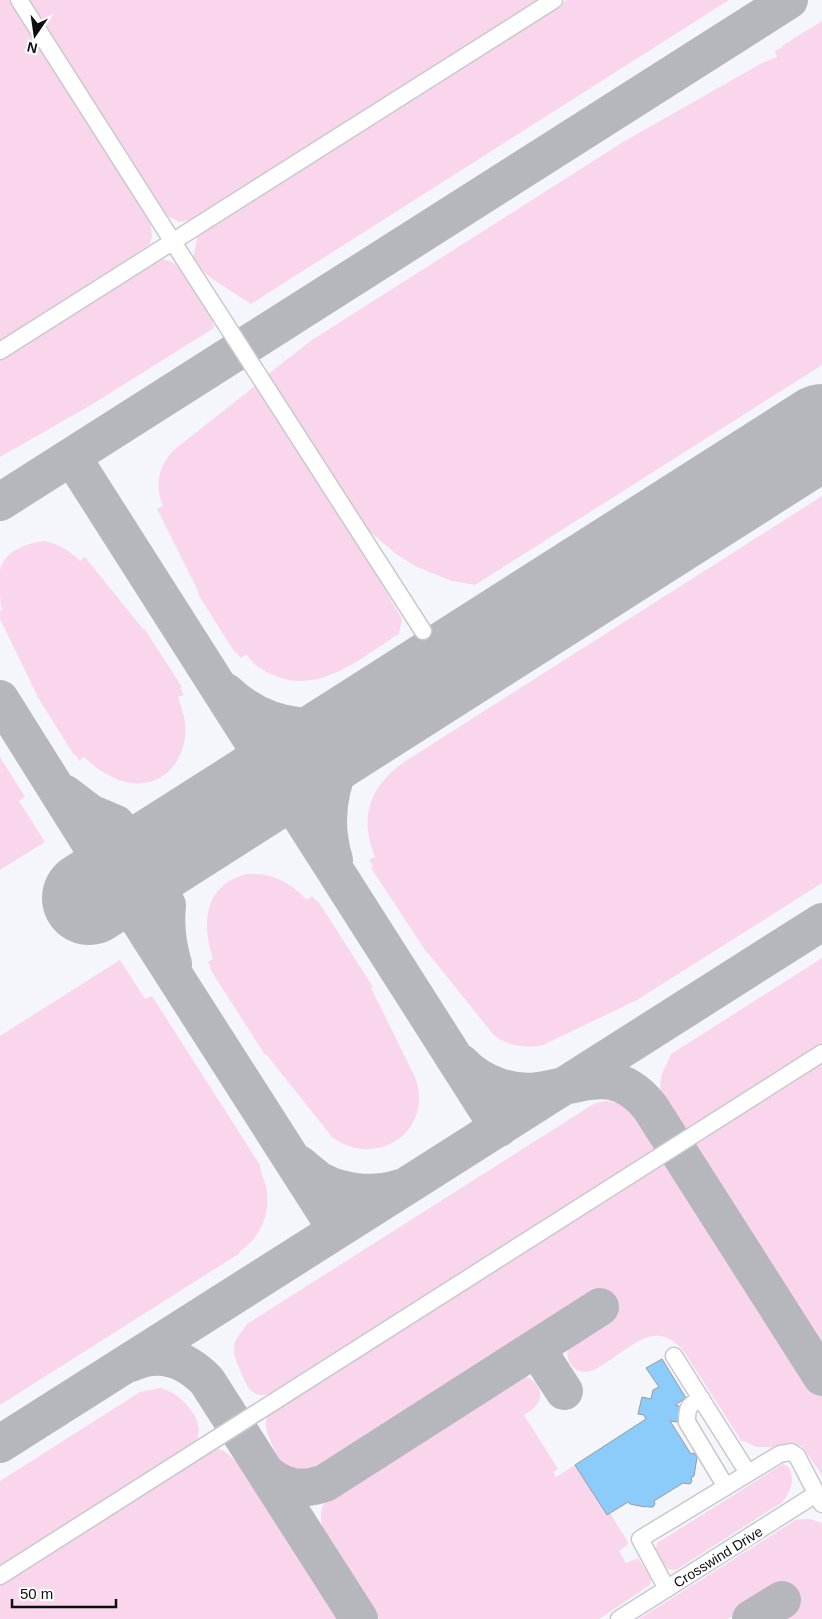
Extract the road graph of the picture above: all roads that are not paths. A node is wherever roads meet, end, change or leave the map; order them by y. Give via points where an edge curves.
1 (20, 0) edge
2 (554, 0) edge
3 (172, 242) junction
4 (0, 351) edge
5 (422, 631) dead end
6 (822, 1052) edge
7 (674, 1356) dead end
8 (701, 1398) junction
9 (748, 1473) junction
10 (726, 1487) junction
11 (819, 1499) edge
12 (0, 1576) edge
13 (667, 1589) junction
14 (619, 1619) edge

1 - 3 street
2 - 3 street
3 - 4 street
3 - 5 street
6 - 12 street
7 - 8 street
8 - 9 street
8 - 10 street via 690,1405 687,1422
9 - 10 street
9 - 11 street via 780,1454 791,1452 797,1456
10 - 13 street via 640,1539
11 - 13 street, Crosswind Drive
13 - 14 street, Crosswind Drive

